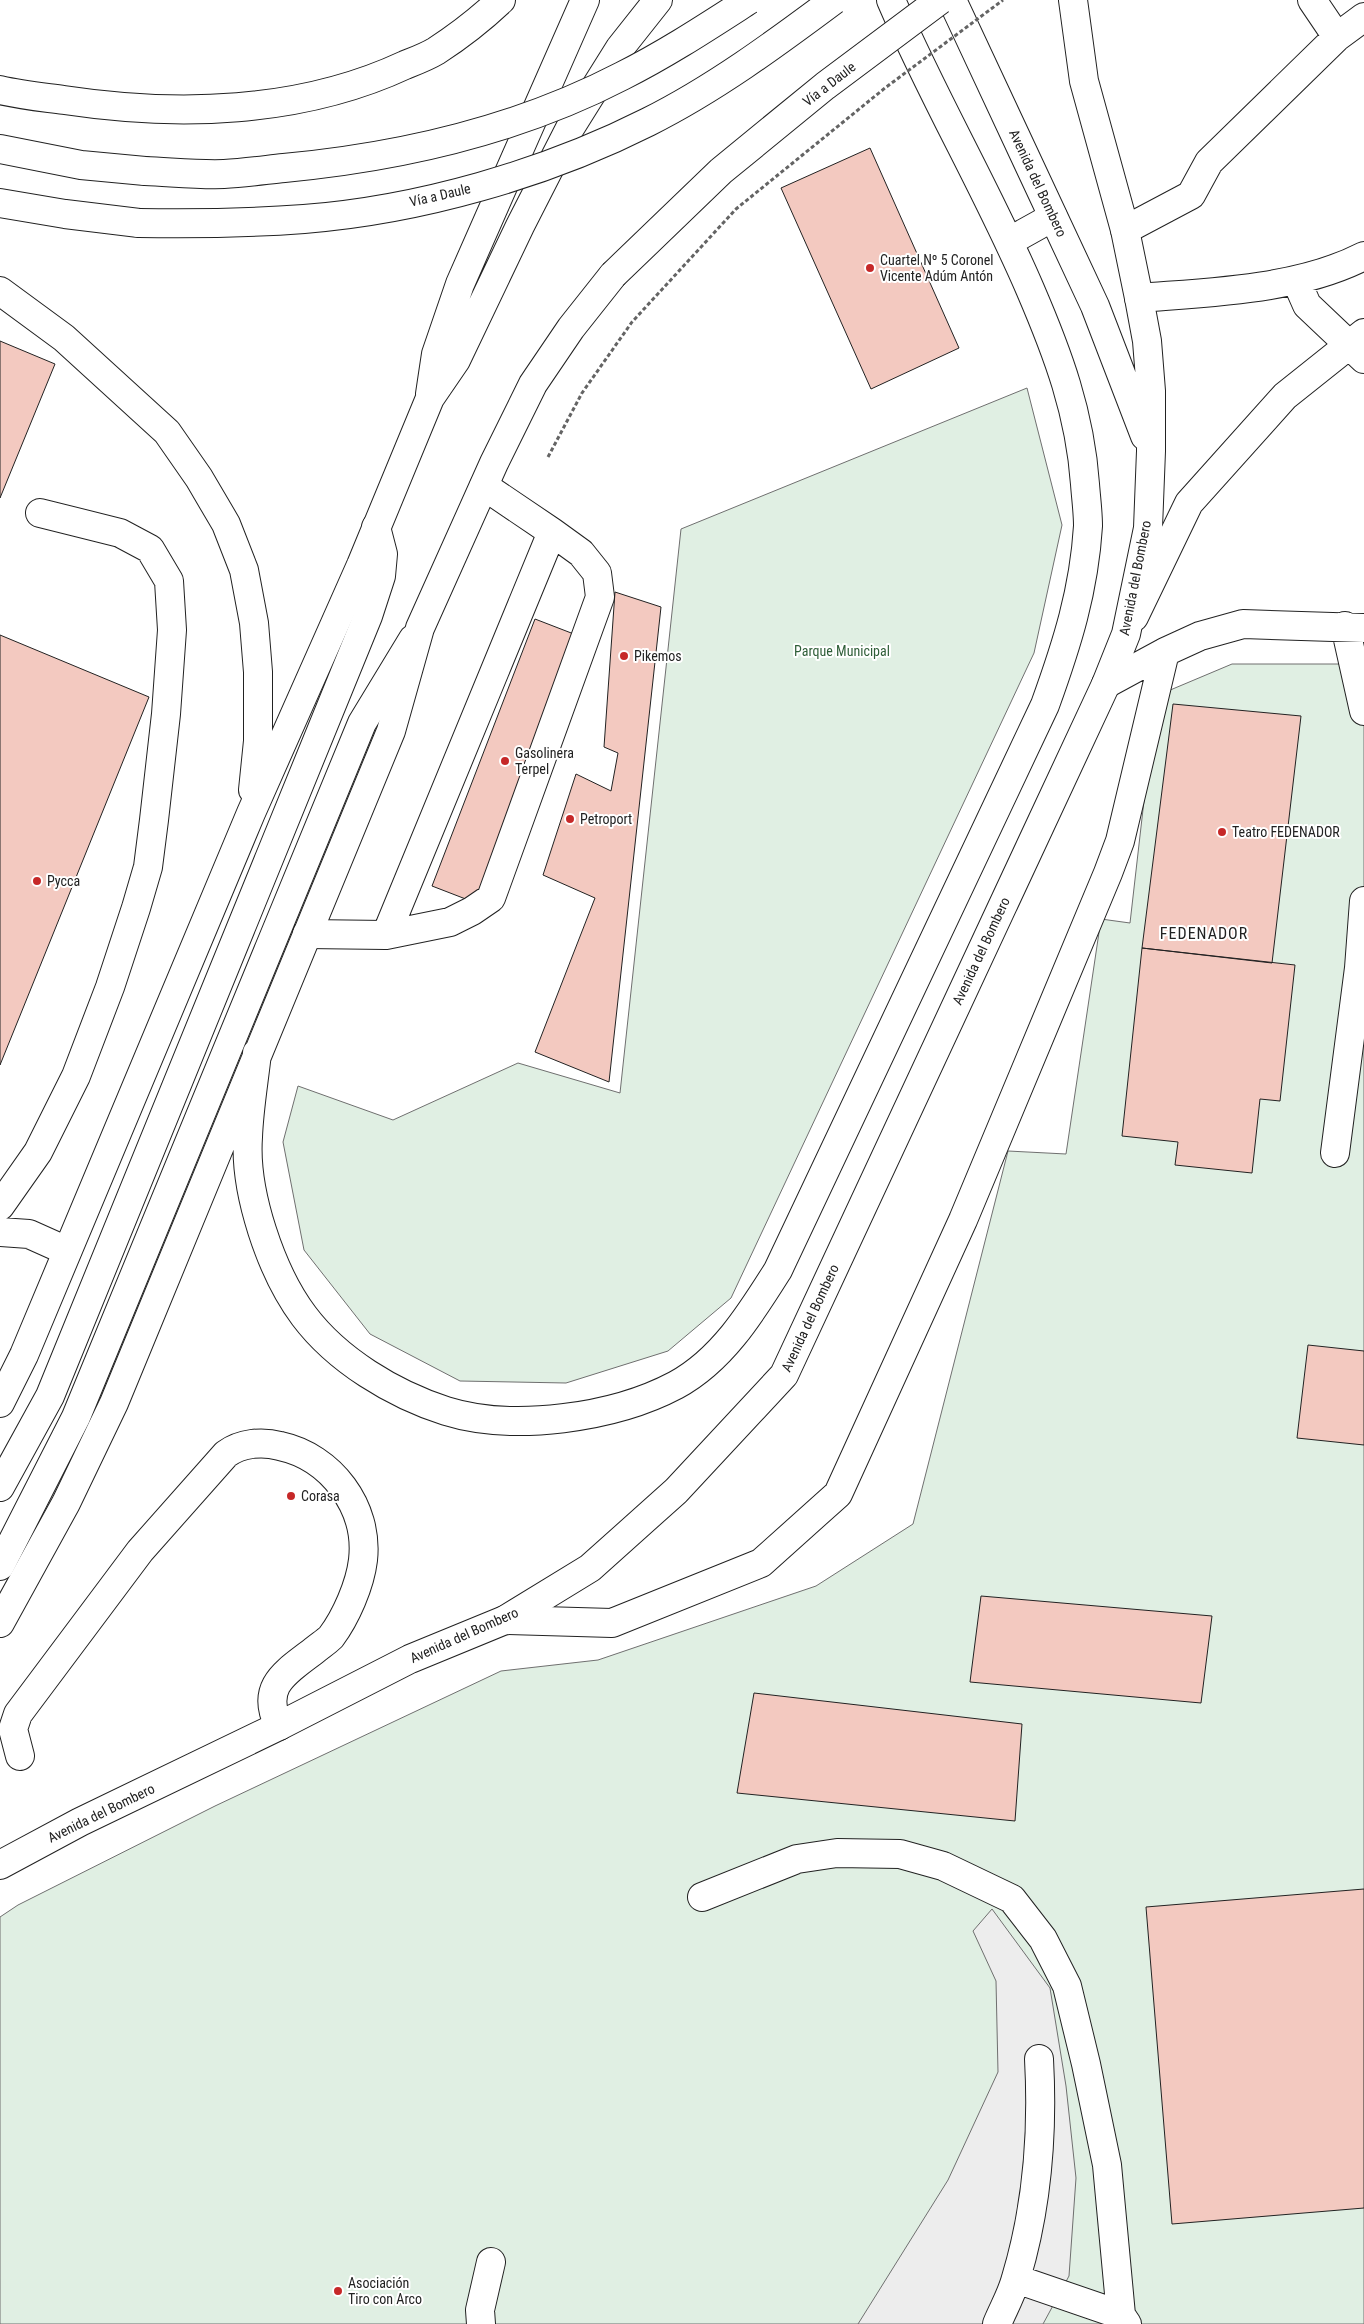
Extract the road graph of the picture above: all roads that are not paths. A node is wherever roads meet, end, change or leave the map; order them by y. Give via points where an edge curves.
1 (501, 0) edge
2 (585, 0) edge
3 (658, 0) edge
4 (749, 0) edge
5 (834, 0) edge
6 (891, 0) edge
7 (940, 0) edge
8 (952, 0) edge
9 (1073, 0) edge
10 (1312, 0) edge
11 (1364, 17) edge
12 (1337, 37) junction
13 (0, 90) edge
14 (0, 149) edge
15 (0, 203) edge
16 (1053, 217) junction
17 (1125, 230) junction
18 (1010, 241) junction
19 (1364, 256) edge
20 (1296, 280) junction
21 (0, 291) edge
22 (1139, 298) junction
23 (1359, 346) edge
24 (430, 398) junction
25 (1151, 451) junction
26 (484, 486) junction
27 (40, 513) dead end
28 (376, 527) junction
29 (552, 532) junction
30 (1354, 627) edge
31 (420, 628) junction
32 (1126, 634) junction
33 (1166, 652) junction
34 (1106, 684) junction
35 (1364, 711) edge
36 (251, 813) junction
37 (1364, 901) edge
38 (307, 934) junction
39 (386, 935) junction
40 (258, 1053) junction
41 (1335, 1153) dead end
42 (0, 1206) edge
43 (0, 1232) edge
44 (67, 1251) junction
45 (0, 1403) edge
46 (0, 1487) edge
47 (0, 1566) edge
48 (505, 1620) junction
49 (0, 1623) edge
50 (279, 1726) junction
51 (20, 1756) dead end
52 (0, 1864) edge
53 (702, 1897) dead end
54 (1039, 2059) dead end
55 (491, 2262) dead end
56 (1016, 2279) junction
57 (1122, 2321) edge
58 (481, 2324) edge
59 (997, 2324) edge

1 - 13 main road via 434,52 346,89 287,100 219,110 167,110 98,106
2 - 24 main road via 460,284 436,354
3 - 24 main road via 620,48 570,128 456,360
4 - 14 main road, bridge via 622,77 555,106 456,138 376,157 224,174 81,165
5 - 15 main road, Vía a Daule, bridge via 709,87 648,122 521,173 454,193 373,210 247,223 138,223
6 - 18 main road
7 - 26 main road, Vía a Daule, bridge via 825,86 721,171 613,275 533,384
8 - 16 main road, Avenida del Bombero
9 - 17 main road, Avenida del Bombero via 1084,80
10 - 12 main road
11 - 12 main road
12 - 17 main road via 1209,162 1191,196
16 - 18 main road
16 - 25 main road, Avenida del Bombero via 1095,306
17 - 22 main road, Avenida del Bombero
18 - 40 main road via 1051,337 1071,396 1083,462 1088,524 1082,580 1069,638 1045,705 778,1270 747,1320 713,1357 677,1385 631,1404 590,1415 535,1420 488,1419 446,1411 367,1373 334,1349 304,1316 278,1270 259,1222 249,1178 247,1139
19 - 20 main road via 1313,277
20 - 22 main road
20 - 23 main road via 1307,305
21 - 36 main road via 64,338 167,432 226,524 244,570 254,623 258,741
22 - 25 main road, Avenida del Bombero via 1148,358
23 - 32 main road via 1285,396 1189,503
24 - 28 main road
25 - 32 main road, Avenida del Bombero via 1148,528
26 - 29 main road
26 - 31 main road, Vía a Daule
27 - 42 main road via 120,533 150,549 169,580 172,630 148,867 136,908 76,1076 38,1152
28 - 36 main road
28 - 46 main road via 383,554 381,576 368,616 50,1396
29 - 39 main road
29 - 39 main road via 581,553 597,573 600,598 491,898 450,922
30 - 33 main road via 1243,624 1200,636
30 - 35 main road
31 - 38 main road via 391,732
31 - 47 main road via 362,724 76,1417
32 - 34 main road, Avenida del Bombero
33 - 34 main road
33 - 48 main road via 1120,841 1108,873 963,1220 838,1494 761,1563 612,1623
34 - 48 main road, Avenida del Bombero via 784,1375 676,1491 590,1568
36 - 44 main road
37 - 41 main road via 1360,968
38 - 39 main road
38 - 40 main road
40 - 49 main road via 114,1403 66,1503
43 - 44 main road via 29,1234
44 - 45 main road via 24,1355
48 - 50 main road, Avenida del Bombero via 410,1659
50 - 51 main road via 272,1712 271,1694 282,1676 330,1637 354,1594 360,1576 364,1540 353,1504 332,1473 298,1450 266,1442 235,1447 226,1454 140,1551 18,1714 13,1729
50 - 52 main road, Avenida del Bombero
53 - 57 main road via 796,1859 837,1853 900,1854 943,1866 1012,1899 1043,1939 1068,1986 1107,2165
54 - 56 main road via 1041,2093 1037,2163
55 - 58 main road via 480,2310
56 - 57 main road
56 - 59 main road

